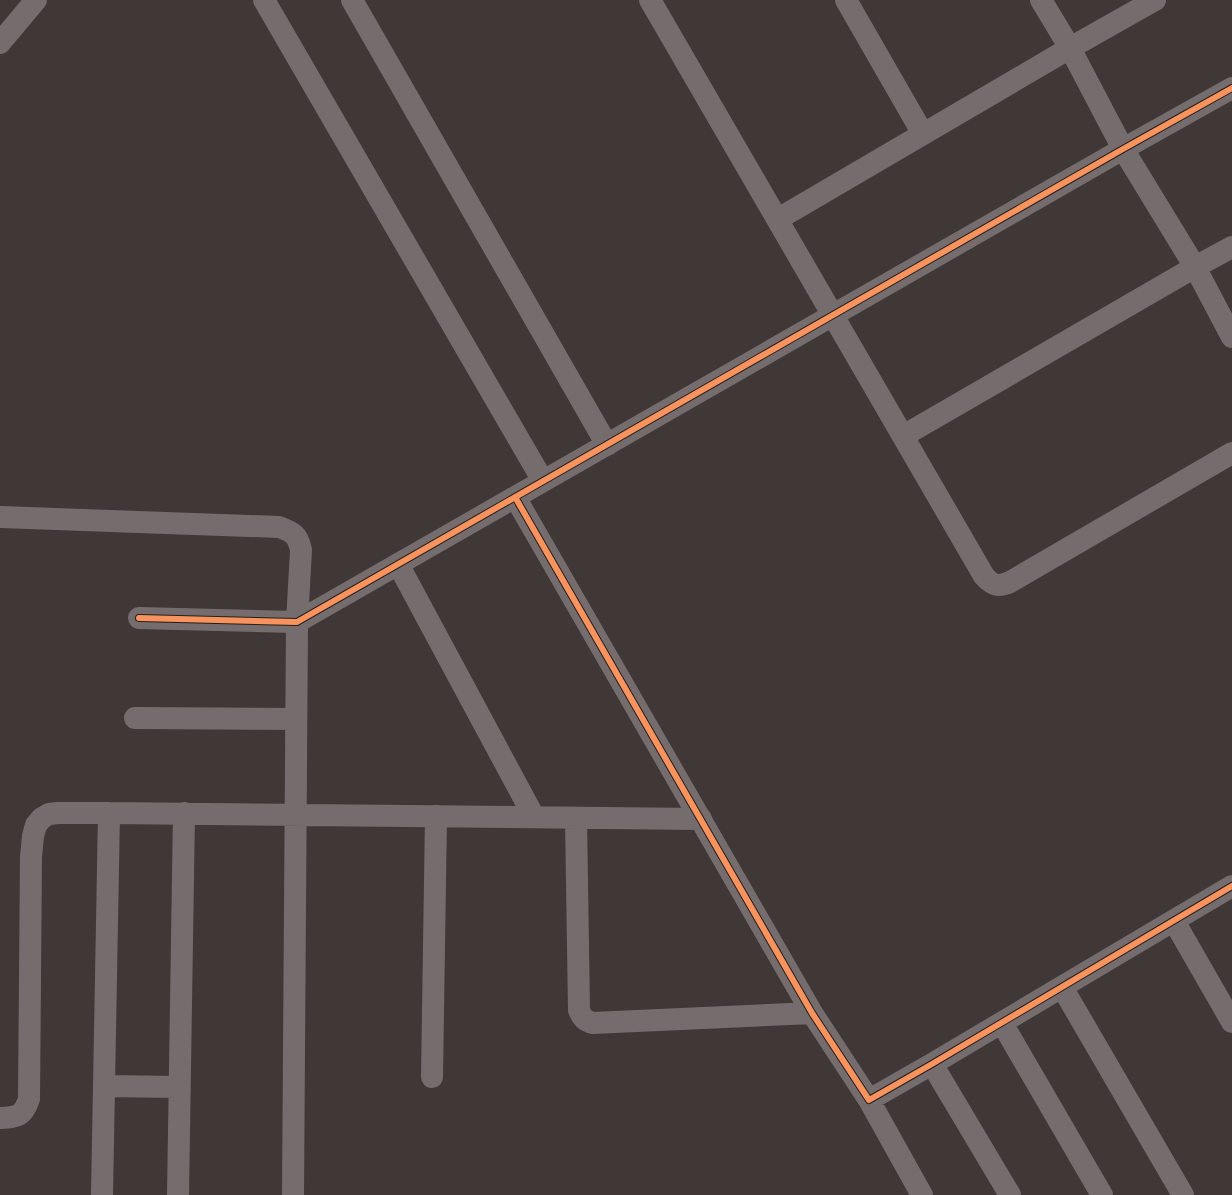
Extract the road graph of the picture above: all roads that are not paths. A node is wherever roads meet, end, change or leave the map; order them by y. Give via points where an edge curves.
1 (36, 0) edge
2 (264, 0) edge
3 (352, 0) edge
4 (650, 0) edge
5 (846, 0) edge
6 (1041, 0) edge
7 (1155, 0) edge
8 (0, 44) edge
9 (1070, 48) junction
10 (1232, 88) edge
11 (923, 134) junction
12 (1123, 149) junction
13 (778, 219) junction
14 (1232, 247) edge
15 (1195, 267) junction
16 (833, 315) junction
17 (1232, 337) edge
18 (903, 436) junction
19 (607, 445) junction
20 (1232, 453) edge
21 (543, 481) junction
22 (514, 497) junction
23 (0, 517) edge
24 (398, 564) junction
25 (139, 618) dead end
26 (297, 622) junction
27 (135, 718) dead end
28 (296, 719) junction
29 (109, 813) junction
30 (184, 814) junction
31 (295, 814) junction
32 (436, 816) junction
33 (534, 817) junction
34 (576, 818) junction
35 (701, 819) junction
36 (1232, 886) edge
37 (1174, 921) junction
38 (1062, 987) junction
39 (812, 1013) junction
40 (1232, 1022) edge
41 (1002, 1023) junction
42 (932, 1064) junction
43 (432, 1077) dead end
44 (104, 1086) junction
45 (179, 1087) junction
46 (869, 1100) junction
47 (0, 1118) edge
48 (102, 1195) edge
49 (178, 1195) edge
50 (293, 1195) edge
51 (922, 1195) edge
52 (1010, 1195) edge
53 (1102, 1195) edge
54 (1183, 1195) edge

1 - 8 street
2 - 21 street
3 - 19 street
4 - 13 street
5 - 11 street
6 - 9 street
7 - 9 street
9 - 11 street
9 - 12 street
10 - 12 street
11 - 13 street
12 - 15 street
12 - 16 street
13 - 16 street
14 - 15 street
15 - 17 street
15 - 18 street
16 - 18 street
16 - 19 street
18 - 20 street via 984,576 997,586 1010,582
19 - 21 street
21 - 22 street
22 - 24 street
22 - 35 street
23 - 26 street via 279,528 290,531 296,536 301,550
24 - 26 street
24 - 33 street
25 - 26 street
26 - 28 street
27 - 28 street
28 - 31 street
29 - 30 street
29 - 44 street
29 - 47 street via 48,814 36,825 32,836 29,1099 20,1115
30 - 31 street
30 - 45 street
31 - 32 street
31 - 50 street
32 - 33 street
32 - 43 street
33 - 34 street
34 - 35 street
34 - 39 street via 579,1010 584,1019 594,1023
35 - 39 street
36 - 37 street
37 - 38 street
37 - 40 street
38 - 41 street
38 - 54 street
39 - 46 street
41 - 42 street
41 - 53 street
42 - 46 street
42 - 52 street
44 - 45 street
44 - 48 street
45 - 49 street
46 - 51 street

